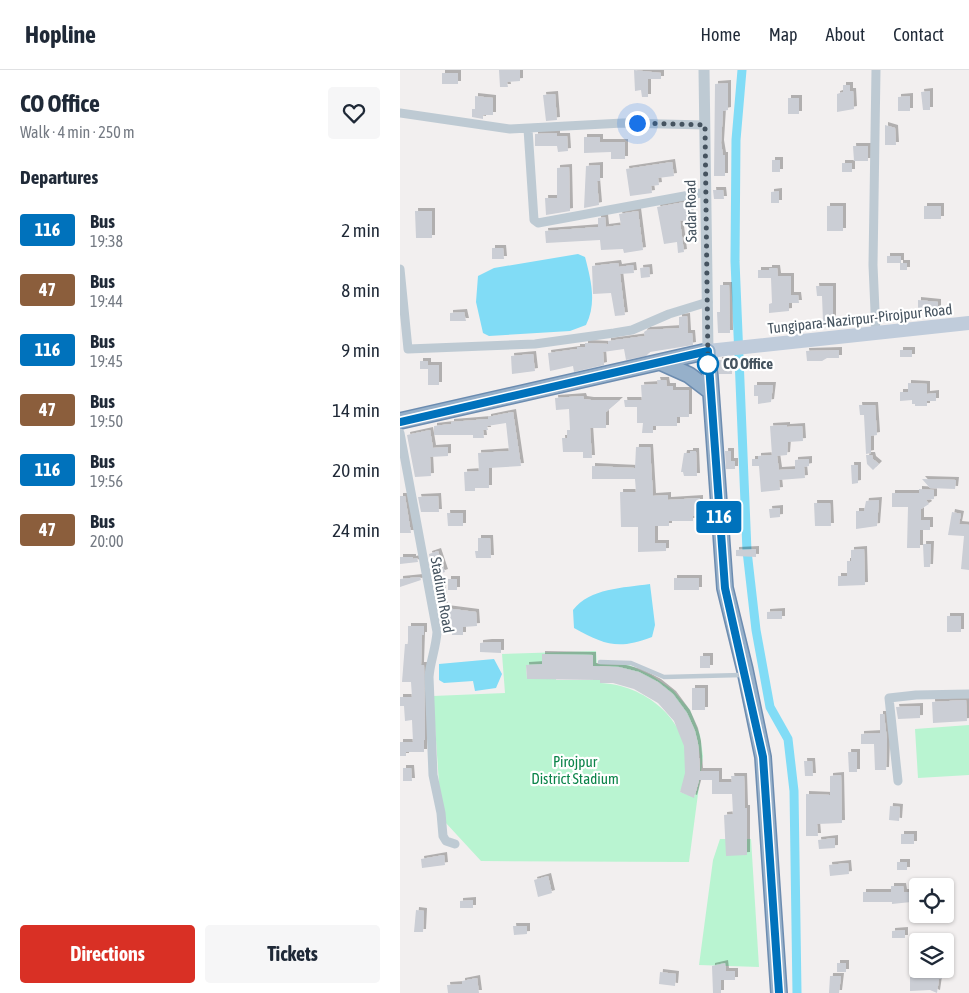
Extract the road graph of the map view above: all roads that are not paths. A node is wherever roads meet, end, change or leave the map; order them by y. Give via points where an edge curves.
1 (704, 70) edge
2 (876, 70) edge
3 (400, 113) edge
4 (705, 125) junction
5 (528, 129) junction
6 (706, 192) junction
7 (400, 269) edge
8 (708, 302) junction
9 (969, 323) edge
10 (876, 334) junction
11 (708, 351) junction
12 (660, 362) junction
13 (710, 391) junction
14 (400, 422) edge
15 (400, 433) edge
16 (600, 662) dead end
17 (746, 675) junction
18 (969, 694) edge
19 (898, 780) dead end
20 (455, 844) dead end
21 (779, 993) edge

1 - 4 street, Sadar Road
2 - 10 street via 873,266
3 - 5 street via 486,127
4 - 5 street via 623,122
4 - 6 street, Sadar Road
5 - 6 street via 534,220 538,223
6 - 8 street, Sadar Road
7 - 8 street via 408,349 535,344 614,334
8 - 11 street, Sadar Road
9 - 10 main road, Tungipara-Nazirpur-Pirojpur Road
10 - 11 main road, Tungipara-Nazirpur-Pirojpur Road
11 - 12 highway
11 - 13 highway
12 - 13 highway via 689,375
12 - 14 highway
13 - 17 highway via 725,588
15 - 20 street, Stadium Road via 437,632 429,678 433,775 443,836
16 - 17 lane via 631,663 664,677
17 - 21 highway via 763,757
18 - 19 street via 889,698

